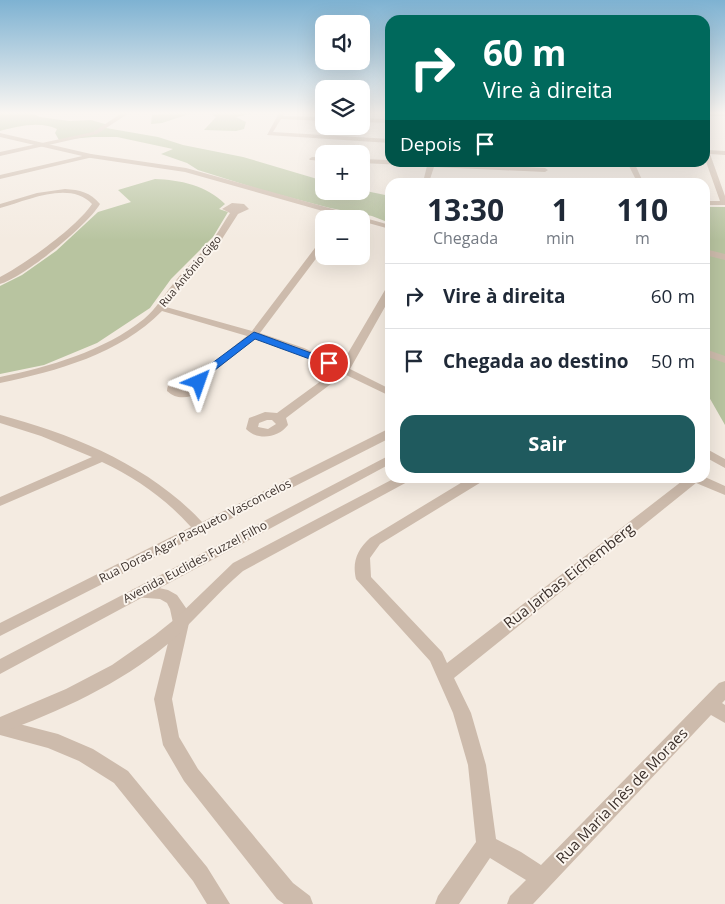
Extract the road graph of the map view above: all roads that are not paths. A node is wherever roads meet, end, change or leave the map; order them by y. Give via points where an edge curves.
1 (87, 155) edge
2 (91, 156) junction
3 (370, 161) edge
4 (385, 162) edge
5 (710, 164) edge
6 (500, 167) edge
7 (545, 169) edge
8 (0, 177) edge
9 (11, 203) junction
10 (710, 203) edge
11 (725, 203) edge
12 (0, 206) edge
13 (329, 210) edge
14 (235, 212) dead end
15 (0, 214) edge
16 (370, 221) edge
17 (385, 226) edge
18 (710, 253) edge
19 (315, 254) edge
20 (725, 257) edge
21 (0, 282) edge
22 (385, 299) edge
23 (160, 308) junction
24 (254, 335) junction
25 (710, 354) edge
26 (725, 360) edge
27 (344, 369) junction
28 (0, 380) edge
29 (196, 380) dead end
30 (385, 391) edge
31 (278, 418) dead end
32 (0, 419) edge
33 (385, 436) edge
34 (710, 455) edge
35 (102, 457) junction
36 (385, 462) edge
37 (725, 464) edge
38 (395, 483) edge
39 (470, 483) edge
40 (689, 483) edge
41 (707, 483) edge
42 (725, 491) edge
43 (0, 502) edge
44 (200, 528) junction
45 (138, 593) junction
46 (180, 623) junction
47 (0, 630) edge
48 (0, 667) edge
49 (445, 675) junction
50 (725, 688) edge
51 (718, 710) edge
52 (0, 726) edge
53 (487, 845) junction
54 (541, 878) junction
55 (219, 904) edge
56 (302, 904) edge
57 (446, 904) edge
58 (518, 904) edge

1 - 2 street
2 - 8 street
2 - 13 street via 186,170
3 - 4 street
5 - 11 street
6 - 7 street
9 - 12 street
9 - 15 street
9 - 21 street via 67,190 80,192 96,204 49,249
10 - 11 street
14 - 23 street, Rua Antônio Gigo via 220,236
16 - 17 street
18 - 20 street
19 - 24 street
22 - 27 street
23 - 24 street
23 - 28 street, Rua Antônio Gigo via 134,329 91,353
24 - 27 street
24 - 29 street
25 - 26 street
27 - 30 street
27 - 31 street
32 - 35 street via 73,443
33 - 44 street, Rua Doras Agar Pasqueto Vasconcelos
34 - 37 street
35 - 43 street
35 - 44 street via 172,499
36 - 45 street, Avenida Euclides Fuzzel Filho
38 - 46 street, Avenida Euclides Fuzzel Filho via 238,567
39 - 49 street via 375,541 362,558 364,579 436,657
40 - 49 street, Rua Jarbas Eichemberg
41 - 42 street
44 - 47 street, Rua Doras Agar Pasqueto Vasconcelos
45 - 46 street via 163,594 172,599 178,608
45 - 48 street, Avenida Euclides Fuzzel Filho
46 - 52 street, Avenida Euclides Fuzzel Filho via 153,646 84,689
46 - 56 street via 163,699 170,739 197,783 285,891
49 - 53 street via 462,714 477,766
50 - 51 street, Rua Maria Inês de Moraes
51 - 54 street, Rua Maria Inês de Moraes
52 - 55 street via 51,740 86,755 121,777 200,874
53 - 54 street
53 - 57 street
54 - 58 street, Rua Maria Inês de Moraes

